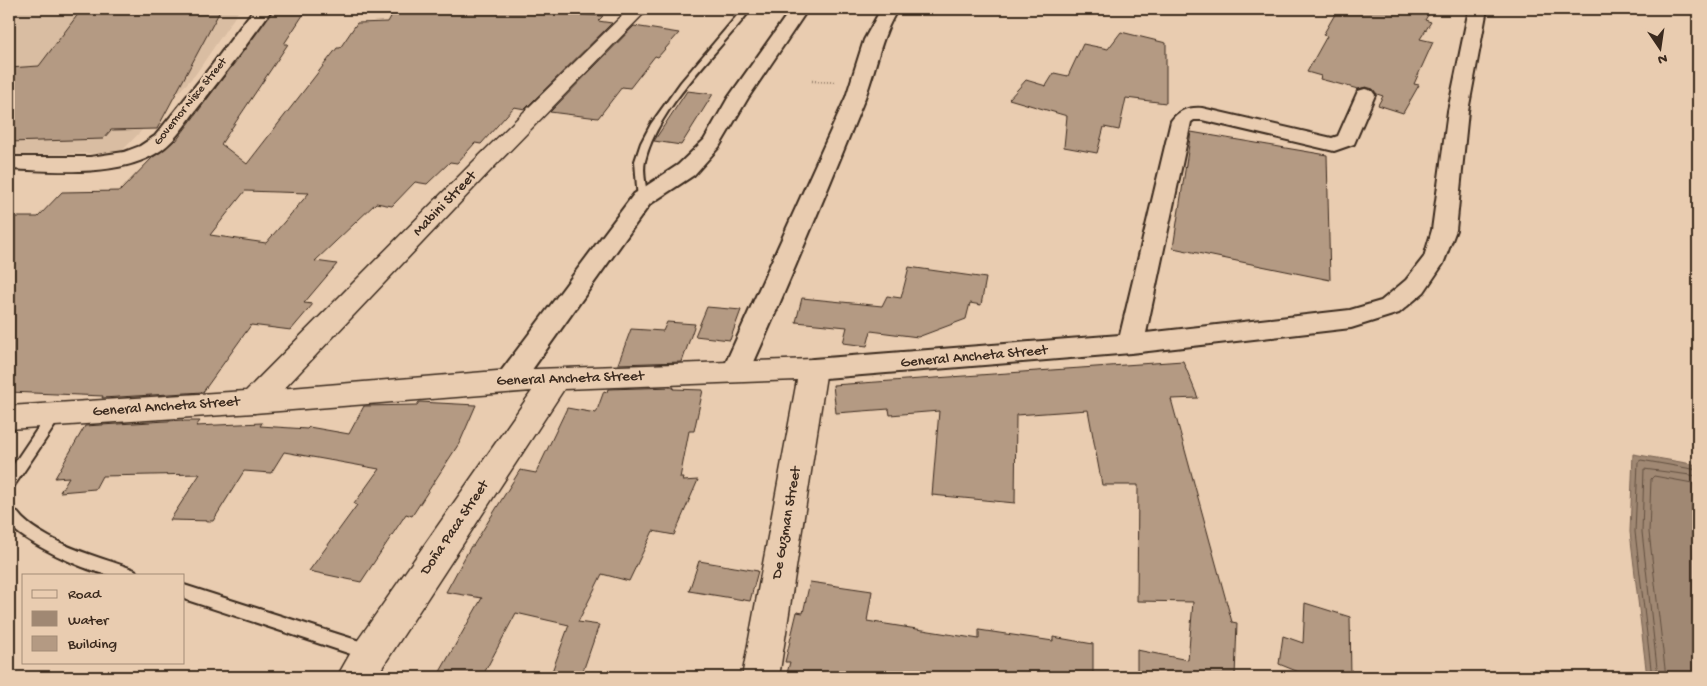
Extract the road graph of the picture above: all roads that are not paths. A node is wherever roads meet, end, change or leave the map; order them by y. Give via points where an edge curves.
1 (263, 9) edge
2 (639, 9) edge
3 (799, 9) edge
4 (889, 9) edge
5 (1478, 9) edge
6 (744, 13) dead end
7 (1365, 95) dead end
8 (9, 163) edge
9 (642, 199) junction
10 (1131, 344) junction
11 (813, 369) junction
12 (736, 372) junction
13 (509, 380) junction
14 (555, 380) junction
15 (254, 402) junction
16 (56, 414) junction
17 (9, 418) edge
18 (9, 482) edge
19 (9, 513) edge
20 (127, 574) edge
21 (185, 592) edge
22 (364, 665) edge
23 (761, 677) edge

1 - 8 street, Governor Nisce Street via 153,149 109,162
2 - 15 street, Mabini Street
3 - 9 street via 738,98 712,143 686,170
4 - 12 street via 881,20 862,83 799,233
5 - 10 street, General Ancheta Street via 1458,111 1444,230 1435,258 1415,286 1390,307 1351,319
6 - 9 lane via 690,77 657,124 639,164
7 - 10 street via 1347,140 1334,145 1202,114 1185,116 1181,121
9 - 13 street
10 - 11 street, General Ancheta Street
11 - 12 street, General Ancheta Street
11 - 23 street, De Guzman Street
12 - 14 street, General Ancheta Street
13 - 14 street, General Ancheta Street
13 - 15 street, General Ancheta Street
14 - 22 street, Doña Paca Street
15 - 16 street, General Ancheta Street
16 - 17 street, General Ancheta Street
16 - 18 lane
19 - 20 lane via 14,523 40,540
21 - 22 lane

